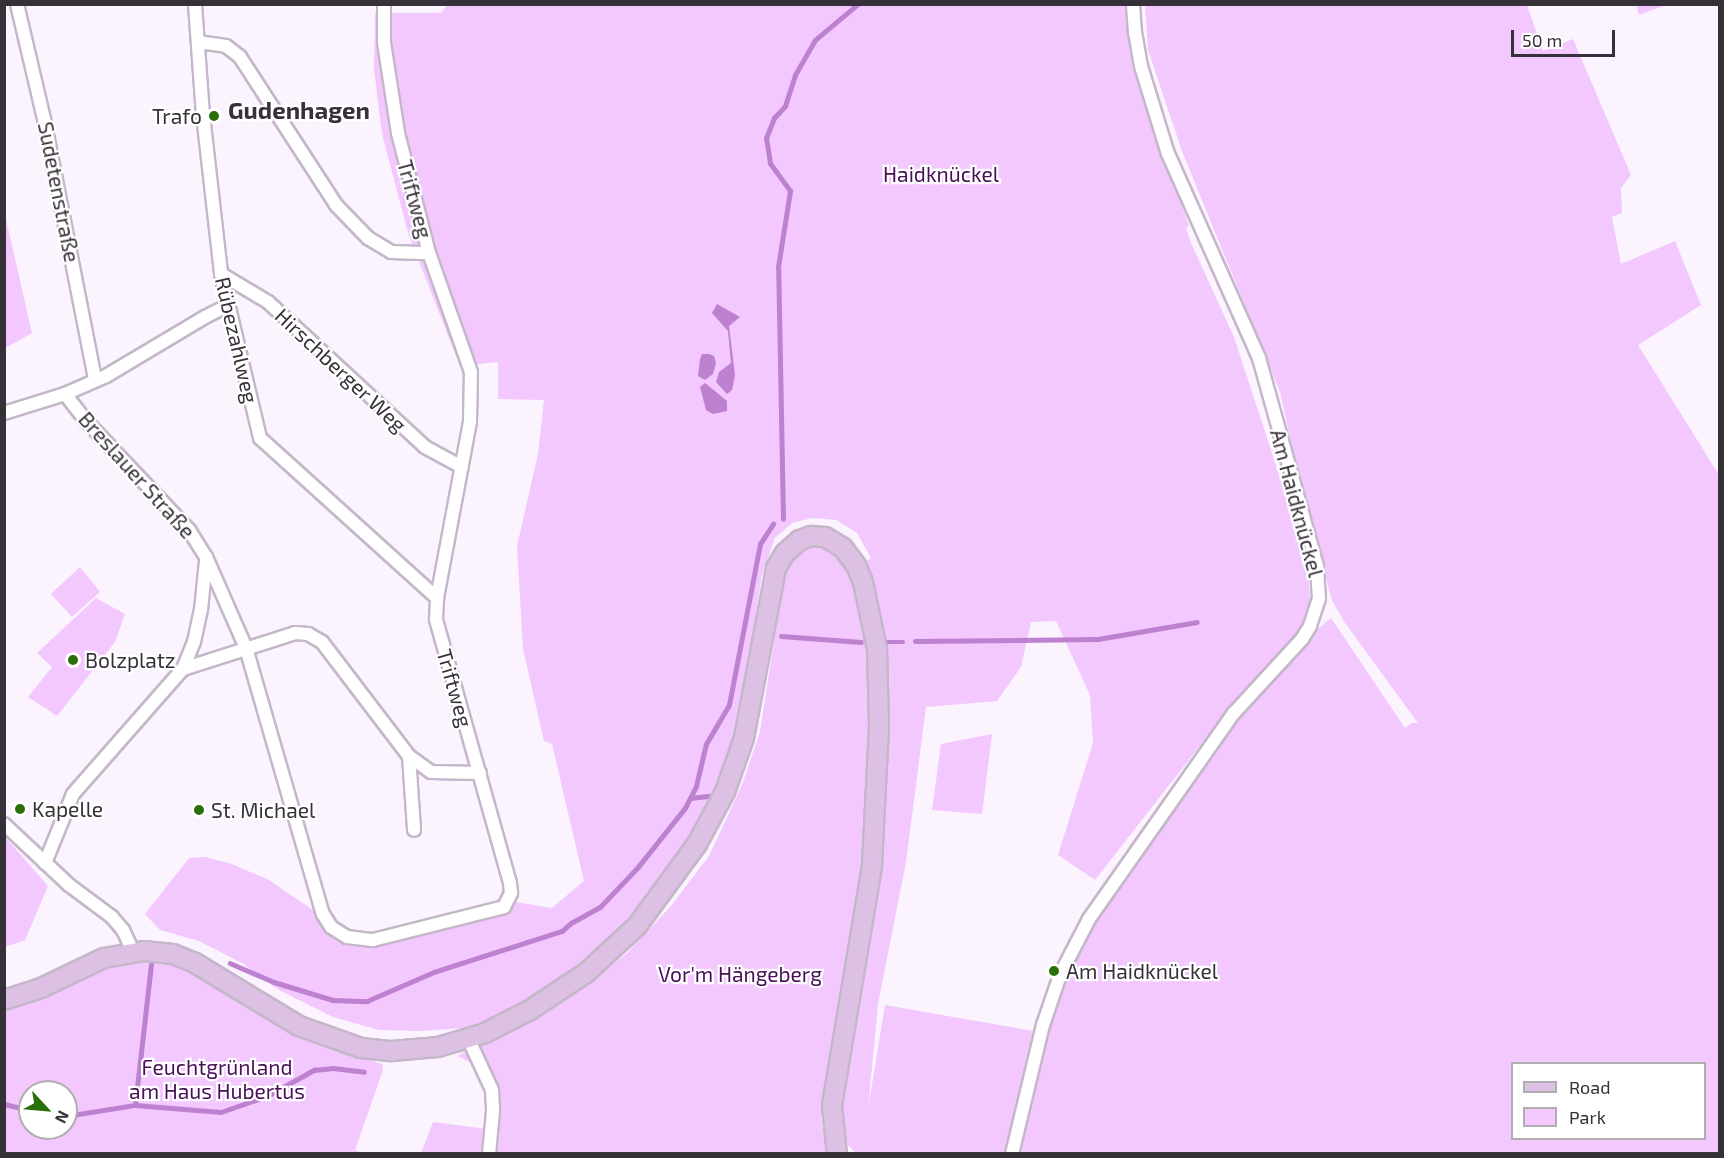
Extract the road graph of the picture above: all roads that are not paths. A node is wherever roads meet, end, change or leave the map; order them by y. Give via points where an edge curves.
1 (17, 4) edge
2 (195, 4) edge
3 (384, 4) edge
4 (1133, 4) edge
5 (198, 42) junction
6 (429, 253) junction
7 (221, 273) junction
8 (229, 305) junction
9 (95, 380) junction
10 (65, 394) junction
11 (4, 413) edge
12 (462, 467) junction
13 (206, 556) junction
14 (437, 598) junction
15 (246, 648) junction
16 (183, 669) junction
17 (409, 756) junction
18 (480, 773) junction
19 (4, 824) edge
20 (414, 830) dead end
21 (45, 863) junction
22 (133, 951) junction
23 (4, 1000) edge
24 (468, 1038) junction
25 (489, 1154) edge
26 (837, 1154) edge
27 (1012, 1154) edge

1 - 9 street, Sudetenstraße via 61,199
2 - 5 street, Rübezahlweg
3 - 6 street, Triftweg via 384,43 392,105
4 - 27 street, Am Haidknückel via 1141,66 1168,154 1259,358 1317,566 1319,597 1302,639 1234,713 1089,918 1060,975 1043,1024
5 - 6 street via 226,46 240,57 336,205 368,238 391,252
5 - 7 street, Rübezahlweg via 202,115
6 - 12 street, Triftweg via 471,372 470,422
7 - 8 street, Rübezahlweg
7 - 12 street, Hirschberger Weg via 268,302 424,447
8 - 9 street
8 - 14 street, Rübezahlweg via 260,438
9 - 10 street
10 - 11 street
10 - 13 street, Breslauer Straße via 189,530
12 - 14 street, Triftweg
13 - 15 street, Breslauer Straße
13 - 16 street, Breslauer Straße via 201,610
14 - 18 street, Triftweg via 438,628
15 - 16 street
15 - 17 street via 295,633 315,636
15 - 18 street, Triftweg via 324,914 341,935 373,940 504,907 511,893 510,883
16 - 21 street, Breslauer Straße via 73,794
17 - 18 street via 431,772
17 - 20 street
19 - 21 street
21 - 22 street via 112,916
22 - 23 main road via 104,958 41,988
22 - 24 main road via 179,956 299,1026 361,1048 426,1049
24 - 25 street via 492,1090
24 - 26 main road via 530,1010 586,973 637,926 668,886 711,821 731,777 749,714 776,568 795,543 807,537 825,537 838,543 851,557 863,582 877,650 879,727 872,866 832,1106

